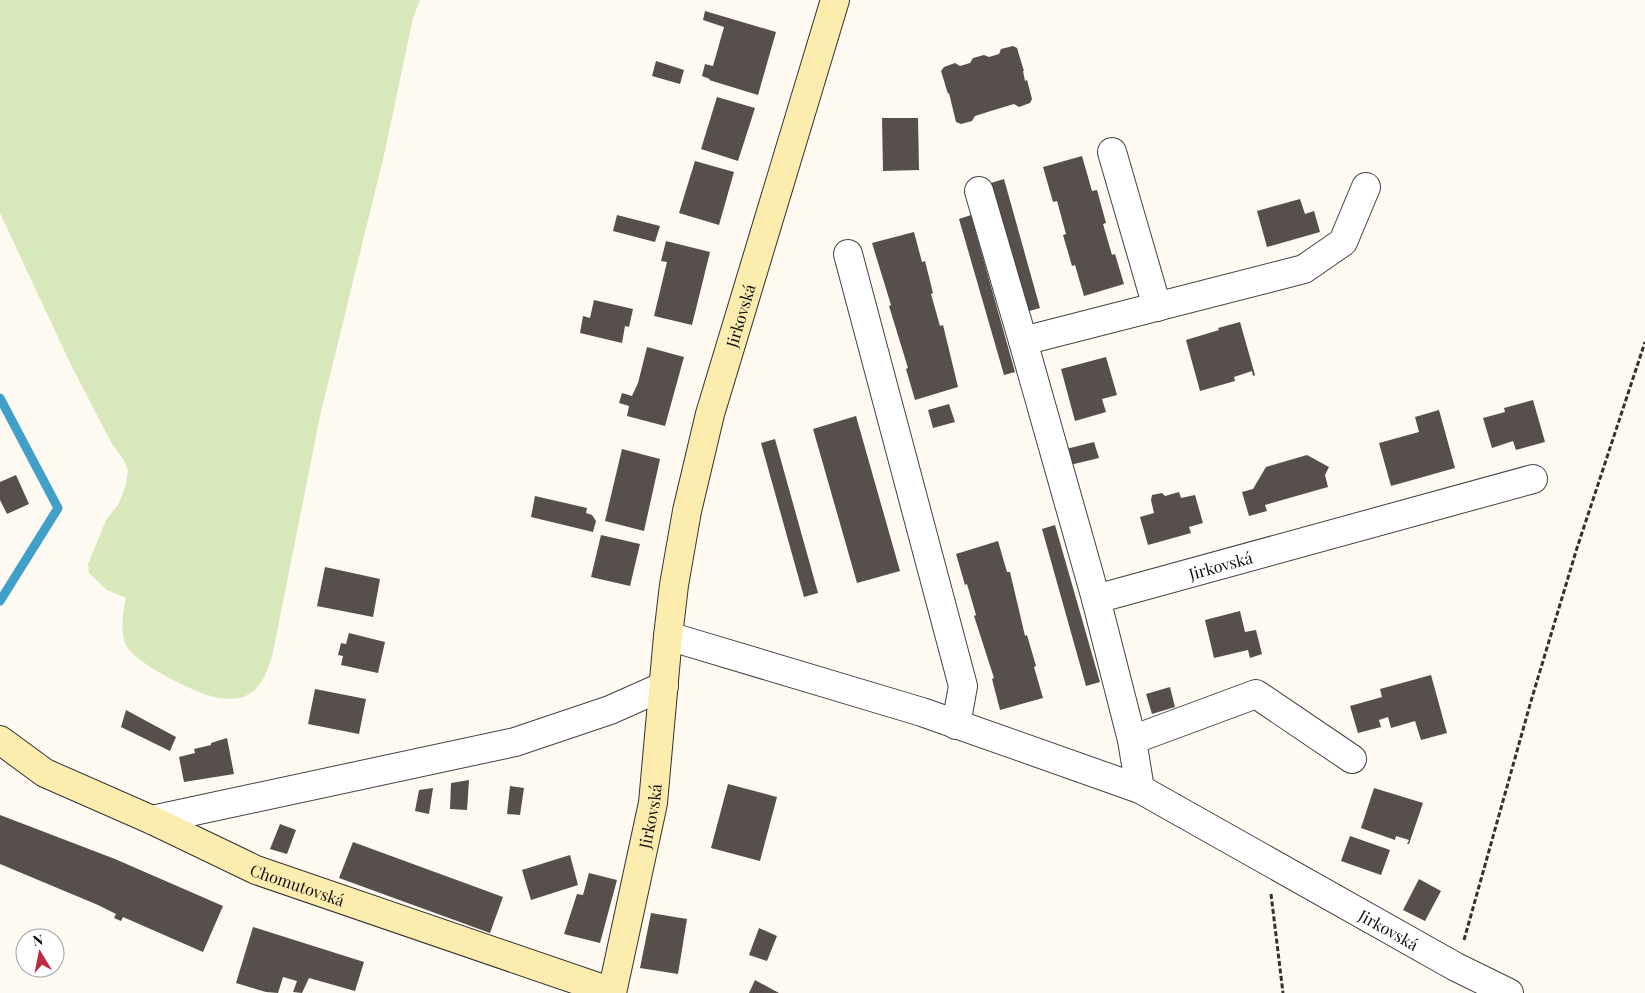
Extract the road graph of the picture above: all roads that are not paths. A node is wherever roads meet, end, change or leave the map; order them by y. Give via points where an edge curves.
1 (836, 0) edge
2 (1112, 152) dead end
3 (1366, 187) dead end
4 (979, 191) dead end
5 (848, 254) dead end
6 (1157, 307) junction
7 (1023, 341) junction
8 (1533, 479) dead end
9 (1096, 599) junction
10 (668, 636) junction
11 (664, 686) junction
12 (956, 725) junction
13 (0, 740) edge
14 (1132, 740) junction
15 (1352, 759) dead end
16 (1140, 789) junction
17 (152, 820) junction
18 (615, 992) edge
19 (1509, 993) edge

1 - 10 street, Jirkovská via 710,414 687,511
2 - 6 street
3 - 6 street via 1343,242 1304,269
4 - 7 street
5 - 12 street via 963,686
6 - 7 street
7 - 9 street
8 - 9 street, Jirkovská
9 - 14 street
10 - 11 street, Jirkovská
10 - 12 street, Jirkovská
11 - 17 street via 610,710 515,742
11 - 18 street, Jirkovská via 654,803
12 - 16 street, Jirkovská
13 - 17 street, Chomutovská via 45,773
14 - 15 street via 1256,694
14 - 16 street
16 - 19 street, Jirkovská via 1456,967
17 - 18 street, Chomutovská via 256,870

